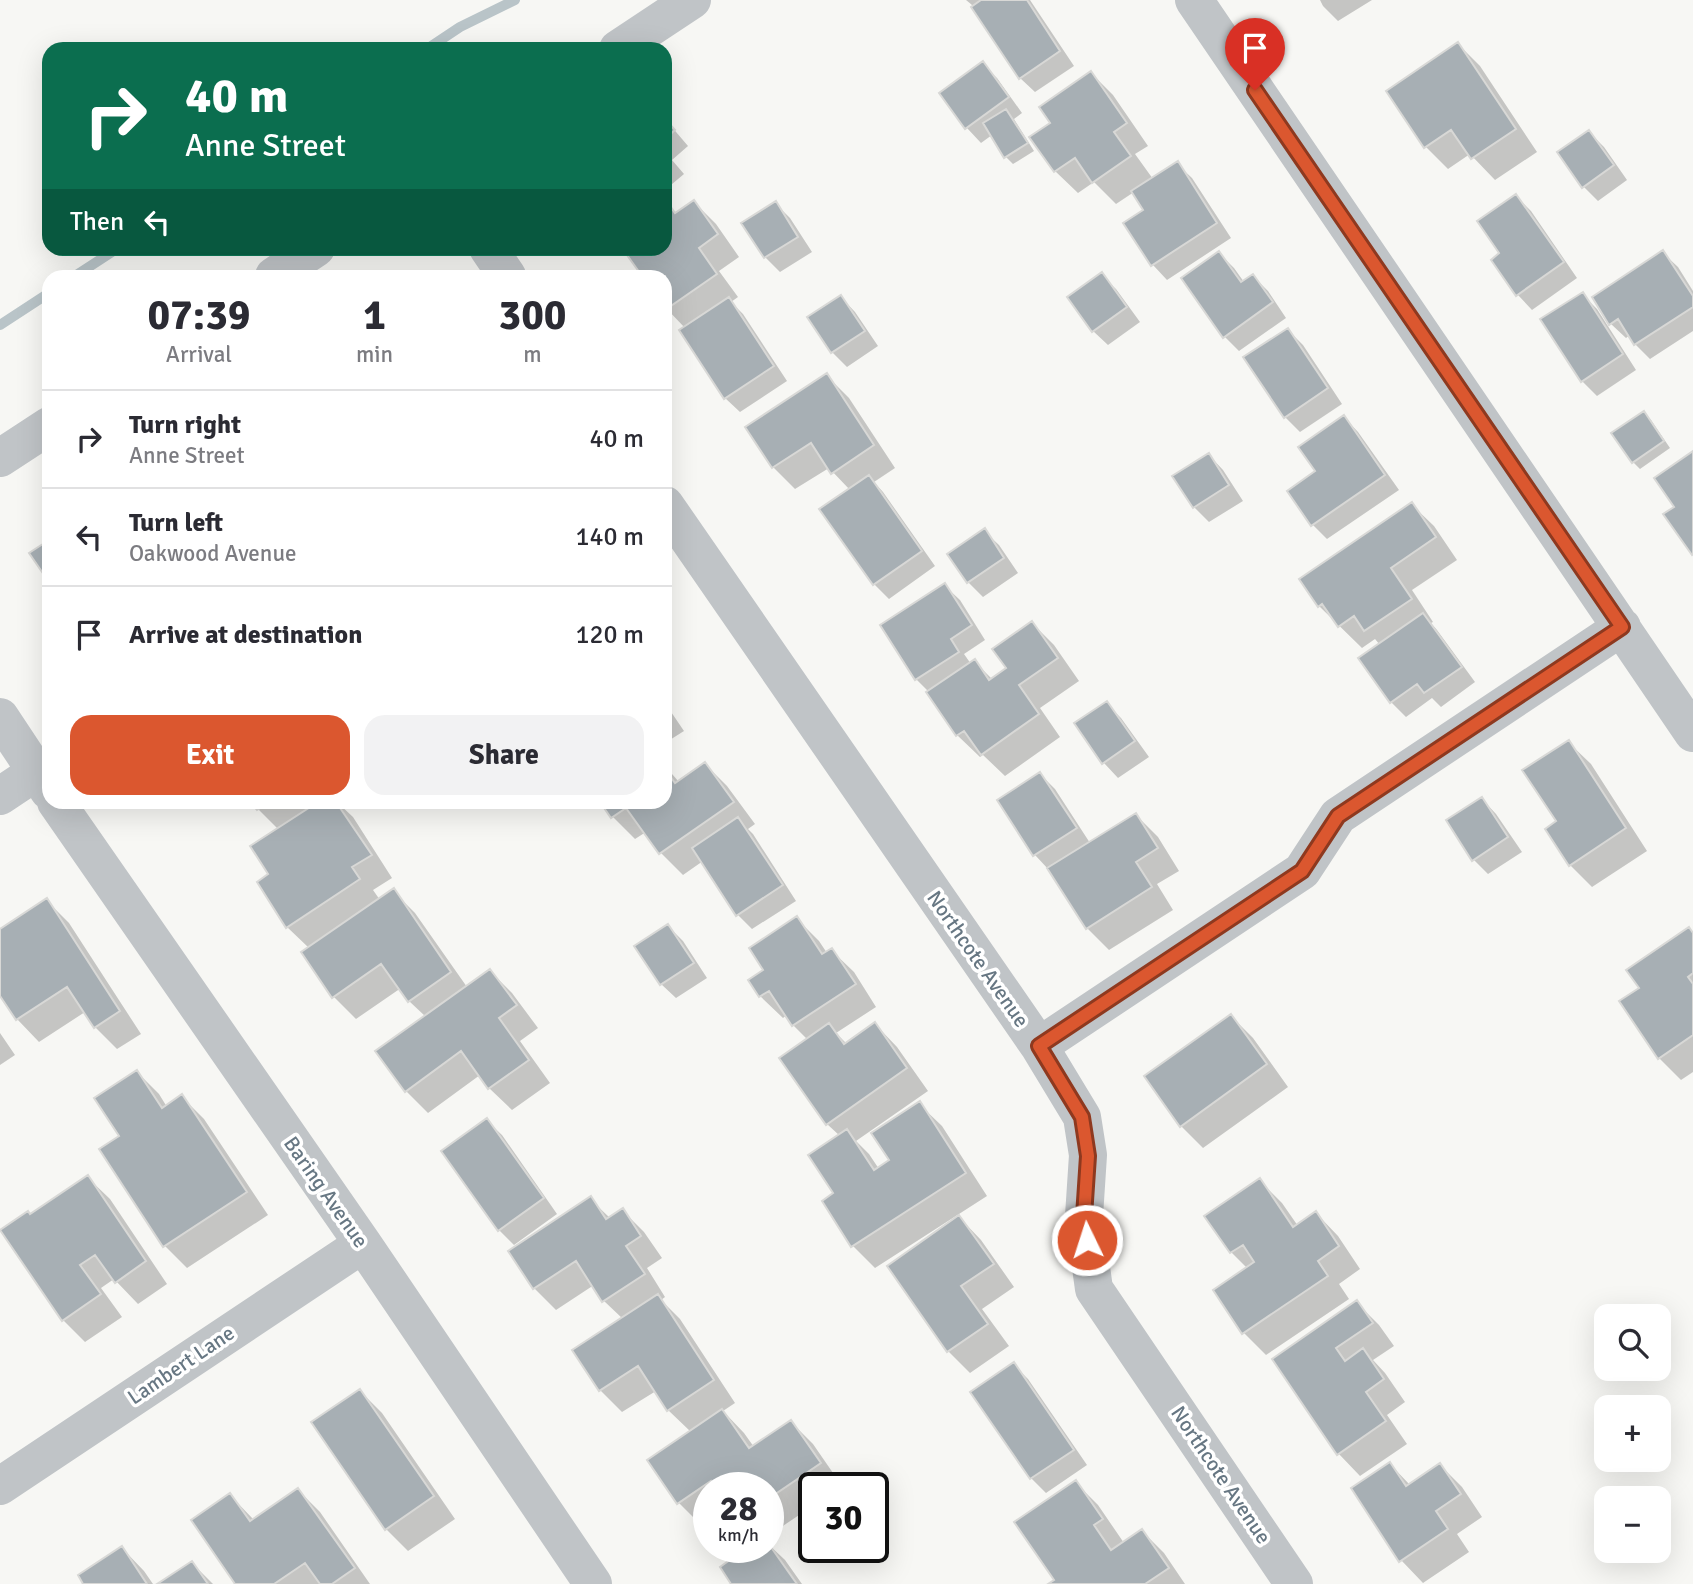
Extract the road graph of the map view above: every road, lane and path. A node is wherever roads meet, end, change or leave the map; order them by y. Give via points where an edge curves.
1 (692, 0) edge
2 (1194, 0) edge
3 (629, 42) edge
4 (304, 256) edge
5 (283, 270) edge
6 (42, 431) edge
7 (0, 458) edge
8 (672, 515) edge
9 (1622, 627) junction
10 (0, 717) edge
11 (1693, 733) edge
12 (42, 780) edge
13 (42, 789) edge
14 (0, 796) edge
15 (62, 809) edge
16 (1039, 1046) junction
17 (363, 1244) junction
18 (0, 1486) edge
19 (593, 1584) edge
20 (1294, 1584) edge

1 - 3 street
2 - 9 street
4 - 5 street
6 - 7 street
8 - 16 street, Northcote Avenue
9 - 11 street
9 - 16 street via 1338,816 1302,871
10 - 12 street, Baring Avenue
13 - 14 street
15 - 17 street, Baring Avenue
16 - 20 street, Northcote Avenue via 1082,1117 1088,1156 1084,1216 1094,1289
17 - 18 street, Lambert Lane
17 - 19 street, Baring Avenue

